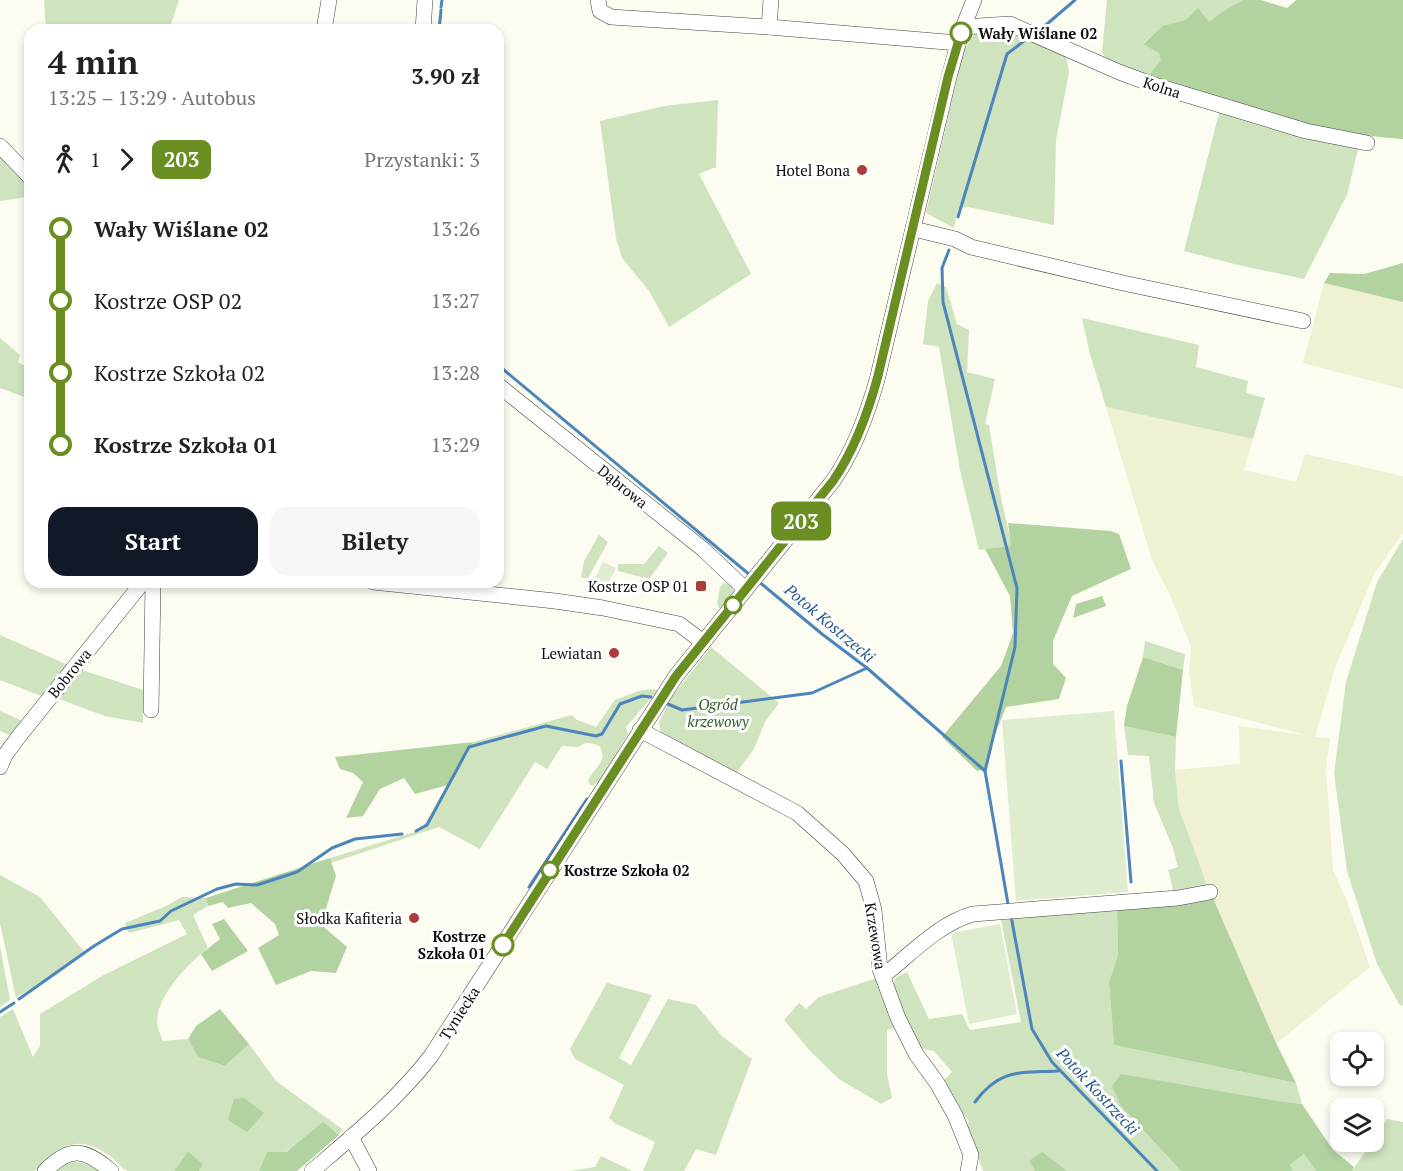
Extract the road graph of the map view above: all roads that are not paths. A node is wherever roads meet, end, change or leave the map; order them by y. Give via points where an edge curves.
1 (329, 0) edge
2 (425, 0) edge
3 (598, 0) edge
4 (771, 0) edge
5 (974, 0) edge
6 (325, 24) edge
7 (423, 24) edge
8 (769, 27) junction
9 (963, 27) junction
10 (958, 43) junction
11 (1367, 143) dead end
12 (0, 146) edge
13 (24, 171) edge
14 (914, 229) junction
15 (1303, 321) dead end
16 (504, 390) edge
17 (753, 580) junction
18 (138, 588) edge
19 (153, 588) edge
20 (430, 588) edge
21 (703, 642) junction
22 (151, 710) dead end
23 (640, 730) junction
24 (0, 767) edge
25 (1210, 892) dead end
26 (883, 976) junction
27 (351, 1137) junction
28 (971, 1155) junction
29 (45, 1171) edge
30 (111, 1171) edge
31 (312, 1171) edge
32 (369, 1171) edge
33 (968, 1171) edge
34 (977, 1171) edge

1 - 6 street
2 - 7 street
3 - 8 street via 600,11 611,17
4 - 8 street
5 - 9 street, Tyniecka
8 - 10 street
9 - 10 street, Tyniecka
9 - 11 street, Kolna via 1010,24 1154,85 1306,131
10 - 14 street, Tyniecka
12 - 13 street
14 - 15 street via 971,247 1123,283
14 - 17 street, Tyniecka via 878,376 856,441 833,481
16 - 17 street, Dąbrowa via 704,550
17 - 21 street, Tyniecka
18 - 24 street, Bobrowa via 20,735
19 - 22 street
20 - 21 street via 626,613 679,624
21 - 23 street, Tyniecka
23 - 26 street, Krzewowa via 797,813 843,854 866,881
23 - 27 street, Tyniecka via 431,1056 410,1083
25 - 26 street via 1178,898 973,914 940,930
26 - 28 street, Krzewowa via 916,1054 938,1083
27 - 31 street, Tyniecka
27 - 32 street
28 - 33 street
28 - 34 street, Krzewowa
29 - 30 street via 68,1153 97,1160

